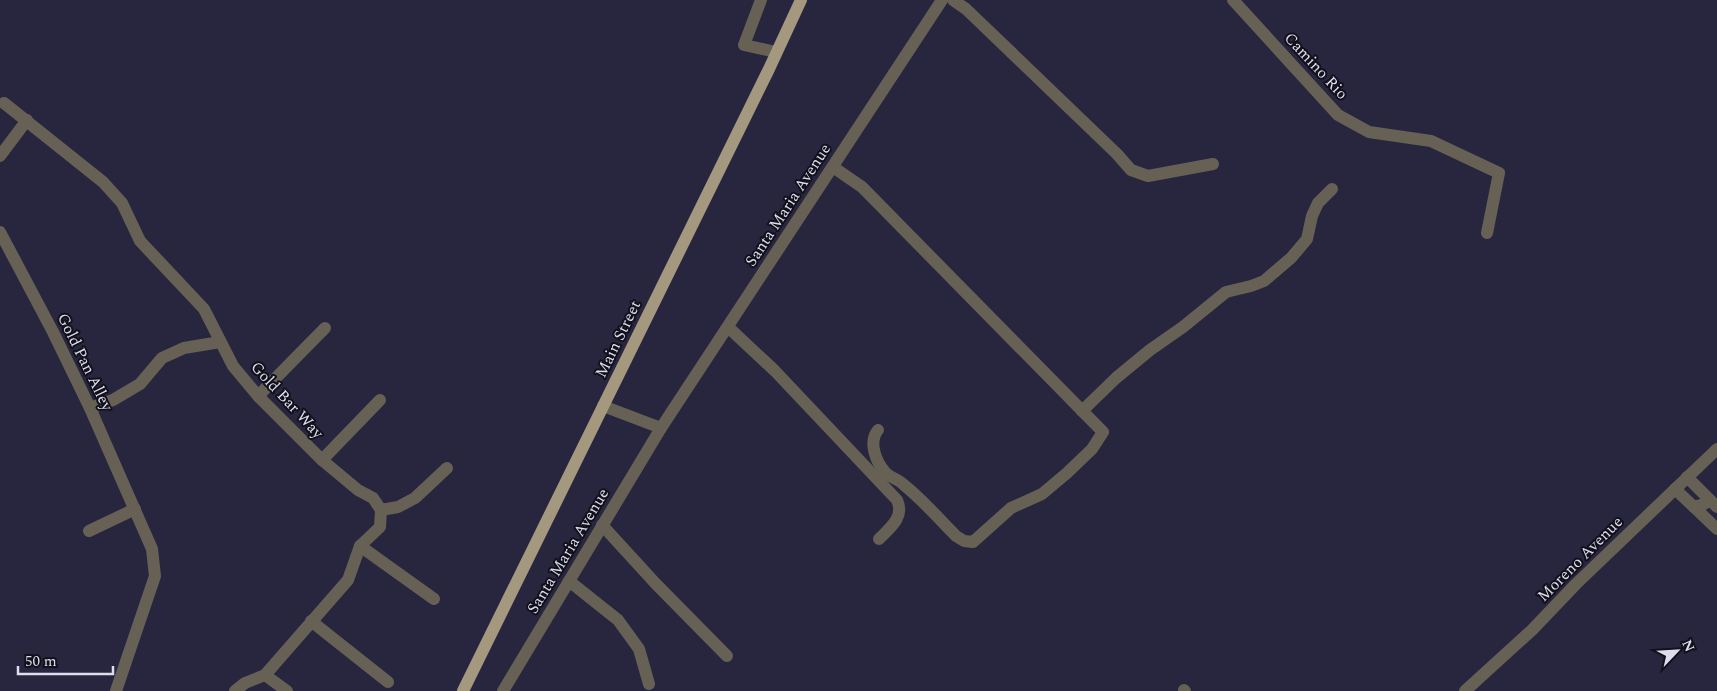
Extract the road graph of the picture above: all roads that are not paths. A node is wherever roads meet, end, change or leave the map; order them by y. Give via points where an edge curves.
1 (761, 0) edge
2 (801, 0) edge
3 (942, 0) edge
4 (953, 0) edge
5 (1233, 0) edge
6 (776, 52) junction
7 (4, 103) dead end
8 (27, 120) junction
9 (0, 156) edge
10 (1213, 164) dead end
11 (833, 167) junction
12 (1332, 189) dead end
13 (0, 232) edge
14 (1487, 233) dead end
15 (728, 327) junction
16 (325, 328) dead end
17 (220, 342) junction
18 (258, 396) junction
19 (380, 400) dead end
20 (603, 406) junction
21 (90, 408) junction
22 (1082, 411) junction
23 (661, 428) junction
24 (878, 430) dead end
25 (1717, 448) edge
26 (322, 460) junction
27 (447, 468) dead end
28 (1688, 477) junction
29 (1675, 489) junction
30 (1713, 504) edge
31 (1694, 507) junction
32 (135, 509) junction
33 (381, 510) junction
34 (602, 526) junction
35 (1717, 529) edge
36 (89, 531) dead end
37 (879, 539) dead end
38 (360, 546) junction
39 (569, 581) junction
40 (434, 599) dead end
41 (312, 621) junction
42 (727, 656) dead end
43 (265, 675) junction
44 (388, 682) dead end
45 (649, 684) dead end
46 (1474, 688) edge
47 (116, 691) edge
48 (235, 691) edge
49 (287, 691) edge
50 (463, 691) edge
51 (503, 691) edge

1 - 6 street via 744,45
2 - 6 main road, Main Street
3 - 11 street, Santa Maria Avenue
4 - 10 street via 1131,170 1148,176
5 - 14 street, Camino Rio via 1338,115 1369,132 1431,141 1499,173
6 - 20 main road, Main Street
7 - 8 street, Gold Bar Way
8 - 9 street
8 - 17 street, Gold Bar Way via 103,182 122,203 140,241 204,309
11 - 15 street, Santa Maria Avenue
11 - 22 street via 862,187
12 - 22 street via 1318,203 1307,239 1291,258 1264,280 1226,292 1116,378
13 - 21 street, Gold Pan Alley
15 - 23 street, Santa Maria Avenue
15 - 37 street via 776,371 897,500 900,512 897,520
16 - 18 street
17 - 18 street, Gold Bar Way via 233,366
17 - 21 street via 184,348 162,358 140,384 113,400
18 - 26 street, Gold Bar Way
19 - 26 street
20 - 23 street
20 - 50 main road, Main Street
21 - 32 street, Gold Pan Alley
22 - 24 street via 1103,432 1092,449 1042,494 1011,508 973,542 956,536 905,485 886,473 874,449 873,440
23 - 34 street, Santa Maria Avenue
25 - 28 street, Moreno Avenue
26 - 33 street, Gold Bar Way via 358,490 373,498
27 - 33 street via 415,498 398,507
28 - 29 street, Moreno Avenue
28 - 30 street
29 - 31 street
29 - 46 street, Moreno Avenue
30 - 31 street
31 - 35 street
32 - 36 street
32 - 47 street, Gold Pan Alley via 152,549 155,576
33 - 38 street via 380,527
34 - 39 street, Santa Maria Avenue
34 - 42 street
38 - 40 street
38 - 41 street via 348,580
39 - 45 street via 618,620 640,649
39 - 51 street, Santa Maria Avenue
41 - 43 street
41 - 44 street
43 - 48 street
43 - 49 street

